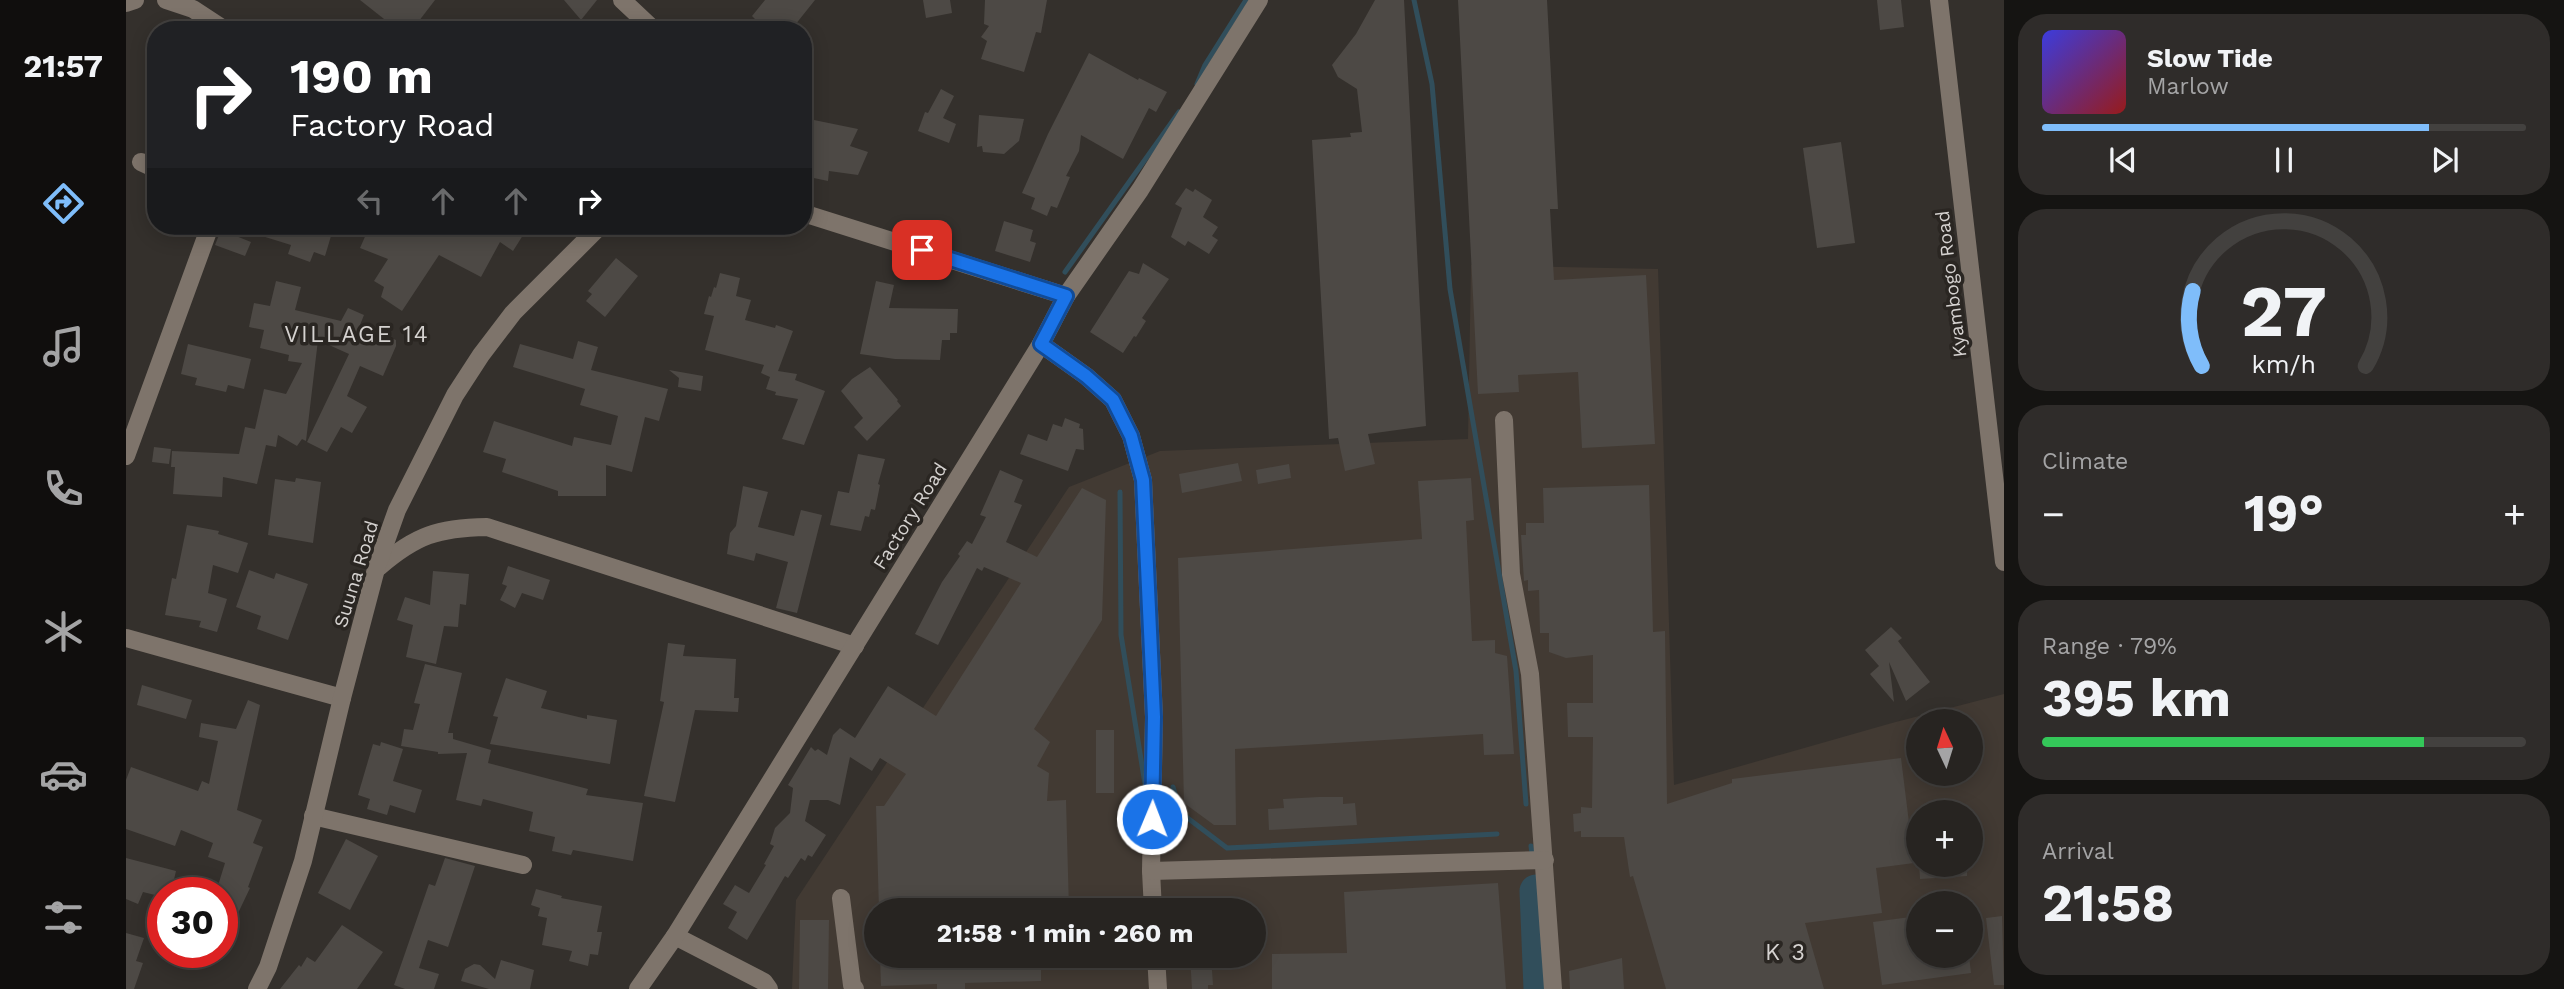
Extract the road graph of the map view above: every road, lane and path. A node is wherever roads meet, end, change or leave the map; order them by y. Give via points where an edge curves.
1 (135, 0) edge
2 (166, 0) edge
3 (622, 0) edge
4 (1259, 0) edge
5 (1939, 0) edge
6 (126, 3) edge
7 (211, 21) edge
8 (644, 21) edge
9 (812, 216) edge
10 (207, 235) edge
11 (591, 235) edge
12 (1066, 296) junction
13 (1041, 344) junction
14 (1504, 419) dead end
15 (126, 456) edge
16 (2004, 562) edge
17 (376, 569) junction
18 (128, 644) edge
19 (855, 646) junction
20 (342, 698) junction
21 (313, 816) junction
22 (1545, 860) junction
23 (523, 865) dead end
24 (1151, 871) junction
25 (841, 898) dead end
26 (1152, 898) edge
27 (675, 936) junction
28 (1157, 968) edge
29 (257, 989) edge
30 (638, 989) edge
31 (769, 989) edge
32 (855, 989) edge
33 (1158, 989) edge
34 (1553, 989) edge

1 - 6 street
2 - 7 street
3 - 8 street
4 - 12 street, Factory Road via 1140,190
5 - 16 street, Kyambogo Road
9 - 12 street
10 - 15 street
11 - 17 street, Suuna Road via 513,313 455,395 397,510
12 - 13 street, Factory Road
13 - 19 street, Factory Road
13 - 24 street via 1113,400 1131,436 1143,480 1154,717
14 - 22 street via 1511,574 1530,674
17 - 19 street via 403,546 430,533 487,527
17 - 20 street, Suuna Road
18 - 20 street
19 - 27 street, Factory Road
20 - 21 street, Suuna Road
21 - 23 street
21 - 29 street, Suuna Road via 303,861
22 - 24 street
22 - 34 street
24 - 26 street
25 - 32 street
27 - 30 street, Factory Road
27 - 31 street via 764,982
28 - 33 street

